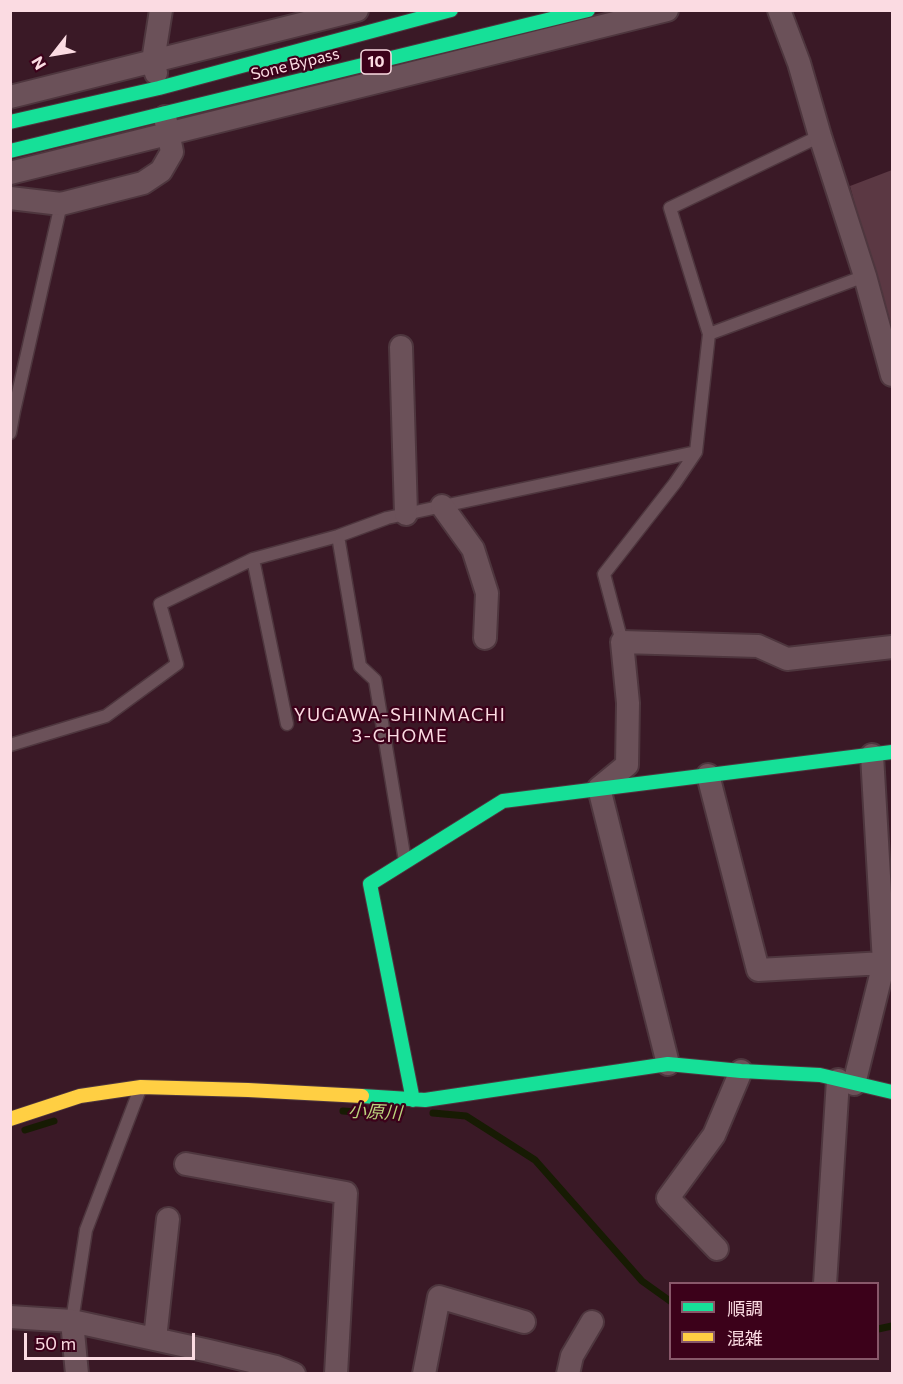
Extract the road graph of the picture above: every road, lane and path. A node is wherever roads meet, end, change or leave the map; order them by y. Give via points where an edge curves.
1 (161, 10) edge
2 (357, 10) edge
3 (452, 10) edge
4 (588, 10) edge
5 (667, 10) edge
6 (778, 10) edge
7 (153, 61) junction
8 (159, 88) junction
9 (10, 97) edge
10 (10, 122) edge
11 (166, 123) junction
12 (820, 136) junction
13 (10, 151) edge
14 (10, 173) edge
15 (10, 198) edge
16 (61, 204) junction
17 (865, 276) junction
18 (709, 334) junction
19 (401, 347) dead end
20 (892, 375) edge
21 (10, 433) edge
22 (696, 452) junction
23 (442, 506) junction
24 (406, 514) junction
25 (338, 536) junction
26 (253, 560) junction
27 (485, 638) dead end
28 (621, 642) junction
29 (892, 647) edge
30 (287, 724) dead end
31 (10, 746) edge
32 (882, 753) edge
33 (708, 775) junction
34 (599, 788) junction
35 (405, 862) junction
36 (887, 914) edge
37 (884, 963) junction
38 (668, 1064) junction
39 (741, 1071) junction
40 (846, 1082) junction
41 (141, 1088) junction
42 (892, 1092) edge
43 (413, 1100) junction
44 (10, 1119) edge
45 (186, 1164) dead end
46 (168, 1219) dead end
47 (717, 1249) dead end
48 (825, 1282) edge
49 (10, 1317) edge
50 (72, 1321) junction
51 (524, 1322) dead end
52 (592, 1322) dead end
53 (155, 1339) junction
54 (77, 1374) edge
55 (294, 1374) edge
56 (336, 1374) edge
57 (424, 1374) edge
58 (568, 1374) edge

1 - 7 street
2 - 7 street
3 - 8 main road, Sone Bypass / 10
4 - 11 main road, Sone Bypass / 10
5 - 11 street
6 - 12 street via 799,63
7 - 8 street
7 - 9 street
8 - 10 main road, Sone Bypass / 10
8 - 11 street
11 - 13 main road, Sone Bypass / 10
11 - 14 street
11 - 16 street via 172,152 161,171 143,183
12 - 17 street
12 - 18 lane via 670,208
15 - 16 street
16 - 21 lane
17 - 18 lane
17 - 20 street
18 - 22 lane
19 - 24 street
22 - 23 lane
22 - 28 lane via 604,574
23 - 24 lane
23 - 27 street via 473,549 487,593
24 - 25 lane
25 - 26 lane
25 - 35 lane via 360,666 375,680
26 - 30 lane
26 - 31 lane via 160,604 177,664 106,716
28 - 29 street via 758,646 787,659
28 - 34 street via 628,703 627,765
32 - 33 main road
32 - 36 street
33 - 34 main road
33 - 37 street via 758,970
34 - 35 main road via 503,801
34 - 38 street
35 - 43 main road via 370,884
36 - 37 street
37 - 40 street
38 - 39 main road
38 - 43 main road
39 - 40 main road via 820,1075
39 - 47 street via 714,1135 668,1198
40 - 42 main road
40 - 48 street
41 - 43 main road
41 - 44 main road via 80,1096
41 - 50 lane via 86,1230
45 - 56 street via 346,1193
46 - 53 street
49 - 50 street
50 - 53 street
50 - 54 street
51 - 57 street via 439,1297
52 - 58 street via 572,1356
53 - 55 street

